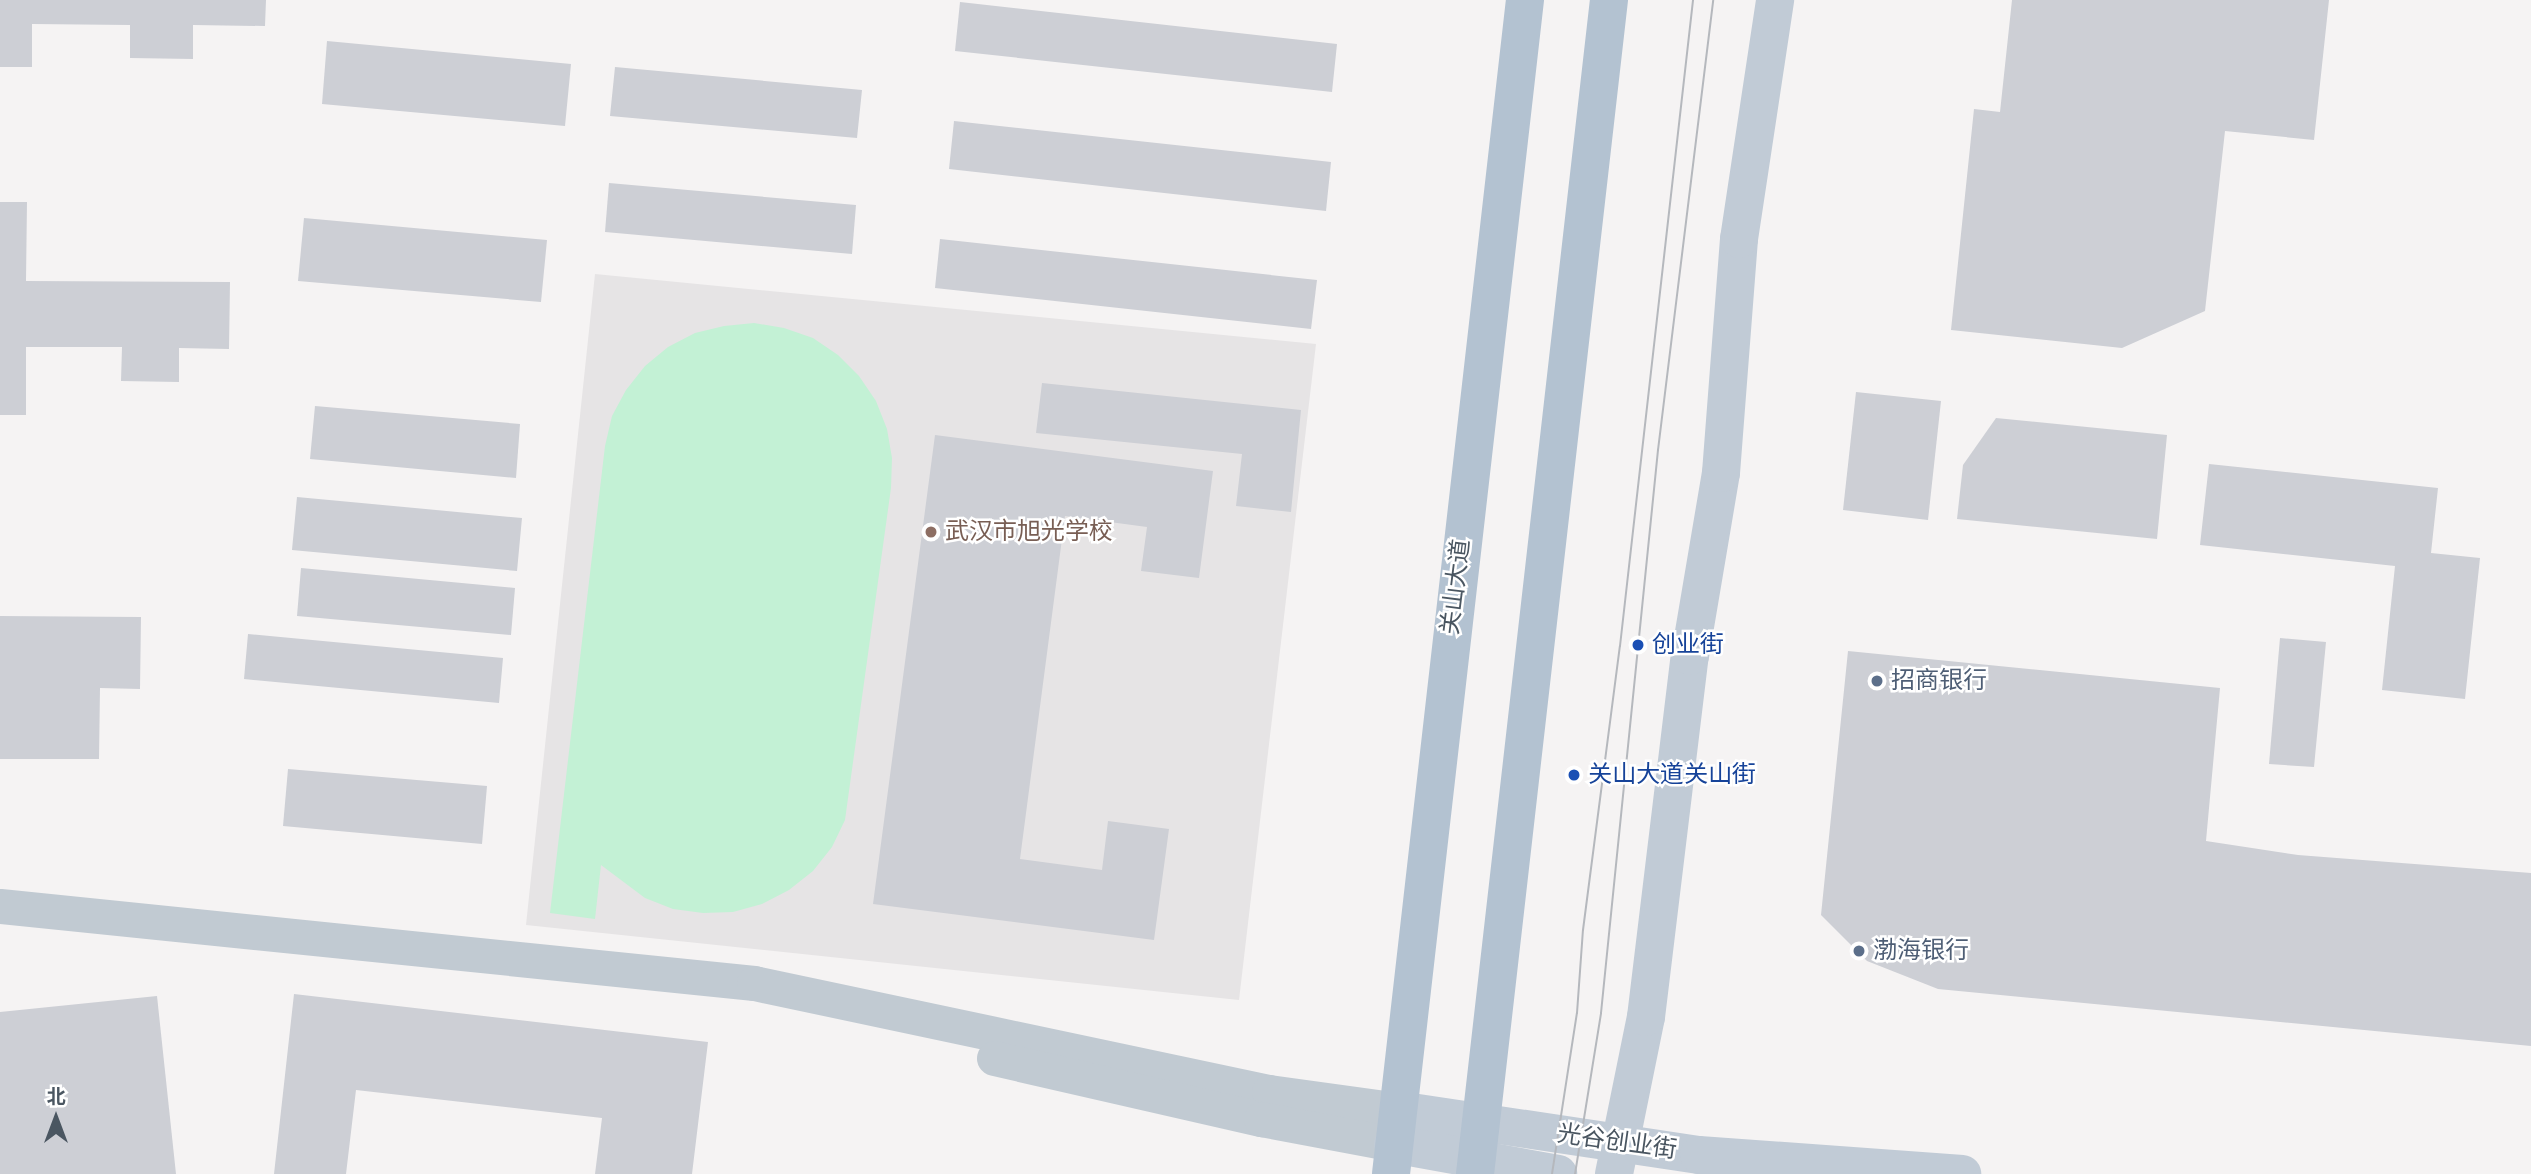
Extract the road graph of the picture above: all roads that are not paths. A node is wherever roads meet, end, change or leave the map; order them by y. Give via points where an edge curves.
1 (1525, 0) edge
2 (1609, 0) edge
3 (1775, 0) edge
4 (0, 906) edge
5 (0, 927) edge
6 (1394, 1143) edge
7 (1478, 1152) edge
8 (1617, 1158) edge
9 (1558, 1174) edge
10 (1962, 1174) edge

1 - 6 main road, 关山大道
2 - 7 main road
3 - 8 main road via 1739,239 1721,473 1690,656 1646,1017
4 - 6 street via 754,983 1269,1092
5 - 6 street via 756,1003 1261,1119
6 - 7 main road, 光谷创业街
7 - 8 main road, 光谷创业街
7 - 9 main road, 光谷创业街
8 - 10 main road, 光谷创业街 via 1699,1154

